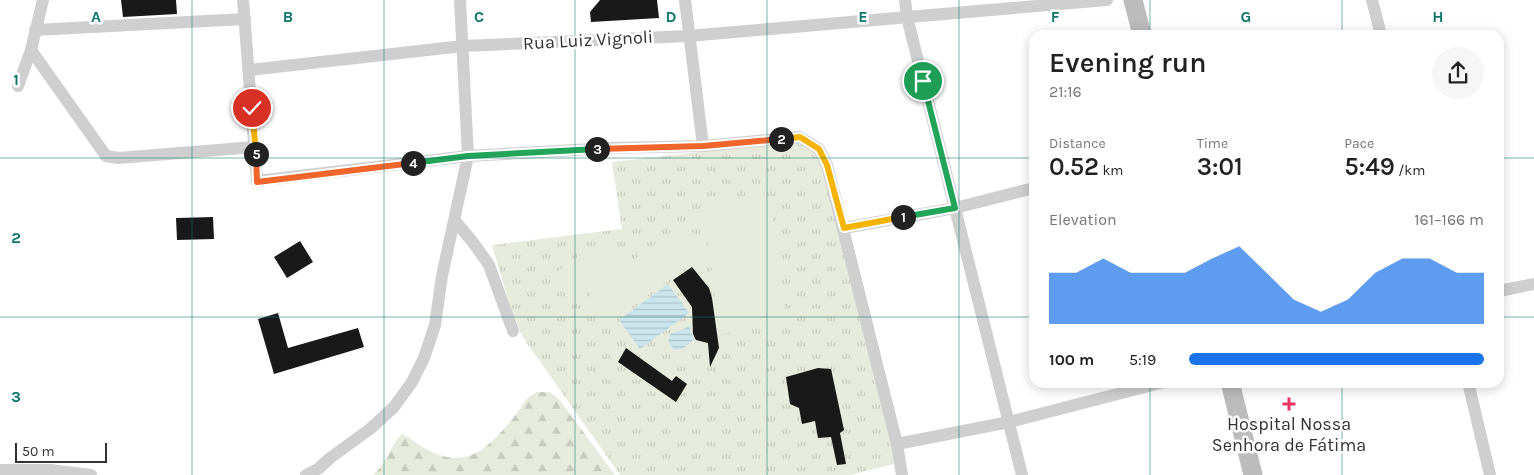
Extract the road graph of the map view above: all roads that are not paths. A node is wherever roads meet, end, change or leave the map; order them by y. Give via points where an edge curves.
1 (42, 0) edge
2 (243, 0) edge
3 (460, 0) edge
4 (685, 0) edge
5 (905, 0) edge
6 (1107, 0) edge
7 (1133, 0) edge
8 (1372, 0) edge
9 (907, 17) junction
10 (245, 19) junction
11 (35, 30) junction
12 (1141, 30) edge
13 (1380, 30) edge
14 (688, 36) junction
15 (463, 46) junction
16 (30, 50) junction
17 (249, 70) junction
18 (18, 86) dead end
19 (703, 146) junction
20 (255, 147) junction
21 (468, 156) junction
22 (1029, 189) edge
23 (955, 208) junction
24 (455, 221) junction
25 (844, 228) junction
26 (1534, 284) edge
27 (1504, 291) edge
28 (513, 331) dead end
29 (1141, 388) edge
30 (1231, 388) edge
31 (1469, 388) edge
32 (1009, 422) junction
33 (897, 444) junction
34 (0, 470) edge
35 (90, 475) edge
36 (306, 475) edge
37 (900, 475) edge
38 (1022, 475) edge
39 (1253, 475) edge
40 (1490, 475) edge

1 - 11 street
2 - 10 street
3 - 15 street
4 - 14 street
5 - 9 street
6 - 9 street, Rua Luiz Vignoli
7 - 12 street
8 - 13 street
9 - 14 street, Rua Luiz Vignoli
9 - 23 street
10 - 11 street
10 - 17 street
11 - 16 street
14 - 15 street, Rua Luiz Vignoli
14 - 19 street
15 - 17 street, Rua Luiz Vignoli
15 - 21 street
16 - 18 street
16 - 20 street via 106,156 118,158
17 - 20 street
19 - 21 street
19 - 25 street via 800,137 819,149 827,165
20 - 21 street via 257,182
21 - 24 street
22 - 23 street
23 - 25 street
23 - 32 street
24 - 28 street via 489,265
24 - 36 street via 435,325 412,382 394,407 370,429
25 - 33 street
26 - 27 street
29 - 32 street
30 - 39 street
31 - 40 street
32 - 33 street
32 - 38 street
33 - 37 street
34 - 35 street via 50,470

